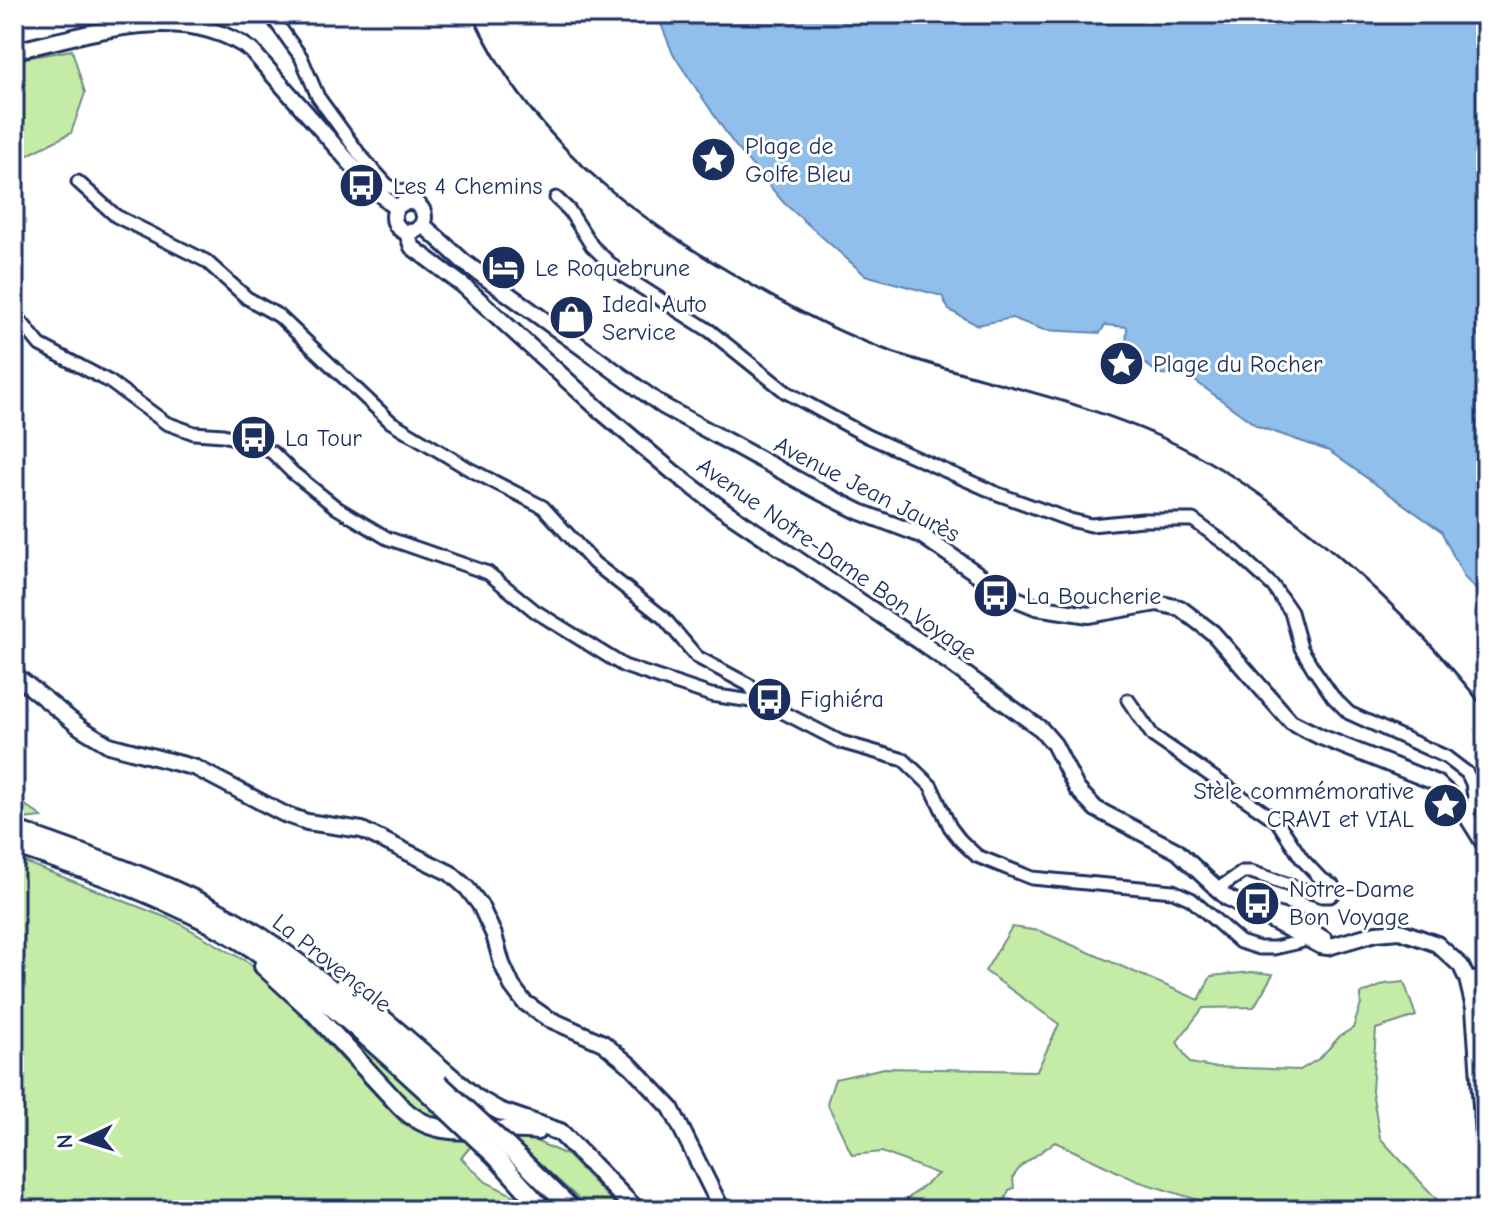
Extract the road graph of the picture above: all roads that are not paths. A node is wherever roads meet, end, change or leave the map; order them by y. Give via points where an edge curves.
1 (270, 14) edge
2 (14, 51) edge
3 (78, 182) dead end
4 (556, 198) dead end
5 (402, 206) junction
6 (423, 225) junction
7 (407, 233) junction
8 (14, 313) edge
9 (14, 674) edge
10 (754, 699) junction
11 (1128, 700) dead end
12 (1466, 814) junction
13 (14, 829) edge
14 (14, 845) edge
15 (1486, 847) edge
16 (1216, 890) junction
17 (202, 919) junction
18 (237, 921) junction
19 (1300, 931) junction
20 (1486, 977) edge
21 (1467, 979) junction
22 (433, 1087) junction
23 (502, 1152) junction
24 (583, 1157) junction
25 (1486, 1177) edge
26 (544, 1210) edge
27 (573, 1210) edge
28 (636, 1210) edge
29 (722, 1210) edge

1 - 5 street via 301,57 318,97 360,155 382,181 403,192
2 - 5 main road via 147,18 175,17 212,27 252,51 365,180
3 - 10 street via 116,216 206,261 247,298 279,316 391,422 543,507 594,563 664,618 697,657 749,685
4 - 12 street via 622,275 710,331 786,392 880,443 1025,504 1091,525 1193,520 1273,586 1291,612 1301,648 1349,713 1465,770 1474,790
5 - 6 main road via 419,205
5 - 7 main road via 395,224
6 - 7 main road
6 - 12 main road, Avenue Jean Jaurès via 464,262 663,406 820,492 921,535 1025,603 1089,615 1157,603 1180,608 1213,633 1291,722 1425,777 1446,789
7 - 16 main road, Avenue Notre-Dame Bon Voyage via 412,247 486,304 673,472 1023,715 1054,744 1071,780 1096,809 1177,851
8 - 10 street via 40,345 110,382 166,423 256,444 273,453 337,508 387,538 488,573 535,611 624,666 711,695
9 - 29 main road via 109,745 196,768 307,822 362,830 450,873 480,905 502,964 524,1002 603,1043 671,1108
10 - 19 street via 841,742 904,760 931,786 950,827 977,856 1032,878 1173,891 1191,899 1240,942 1259,948 1282,946
11 - 16 street via 1153,736 1277,821 1302,859 1335,892 1322,896 1251,872
12 - 15 main road, Avenue Jean Jaurès
13 - 18 highway, La Provençale via 186,895
14 - 17 highway, La Provençale
16 - 19 main road, Avenue Notre-Dame Bon Voyage
17 - 22 highway, La Provençale via 292,975
17 - 24 highway via 278,979 415,1119 446,1131 537,1131
18 - 22 highway, La Provençale via 312,973
18 - 24 highway via 323,969 476,1098 550,1127
19 - 21 main road, Avenue Notre-Dame Bon Voyage via 1340,944 1376,933 1421,936 1453,956
20 - 21 street
21 - 25 main road via 1474,1008
22 - 23 highway, La Provençale, bridge
23 - 26 highway, La Provençale
23 - 27 highway, La Provençale
24 - 28 highway

